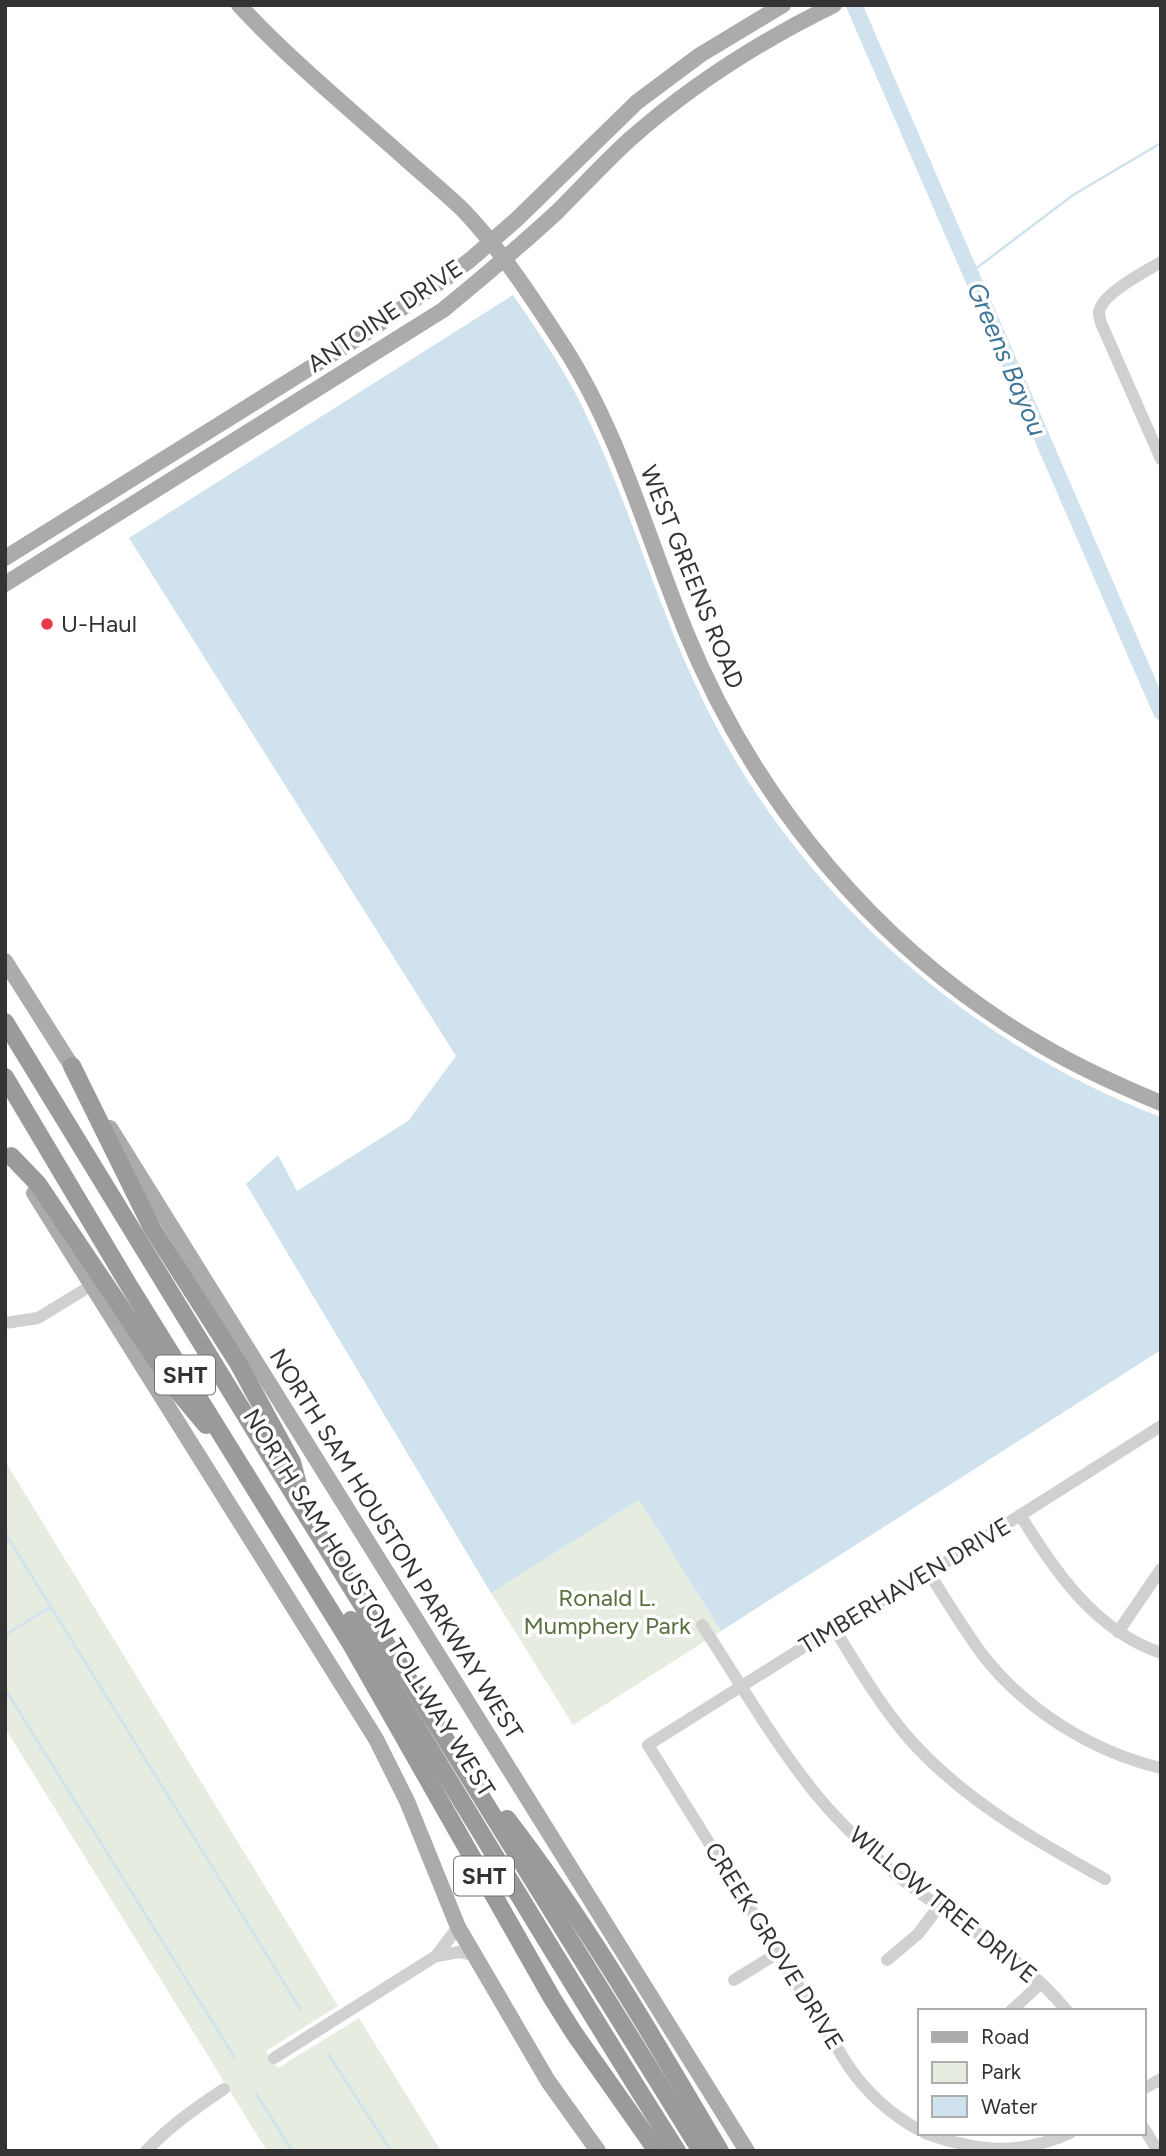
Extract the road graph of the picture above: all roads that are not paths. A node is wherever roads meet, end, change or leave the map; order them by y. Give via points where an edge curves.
1 (239, 5) edge
2 (783, 5) edge
3 (834, 5) edge
4 (749, 24) junction
5 (760, 44) junction
6 (613, 125) junction
7 (629, 140) junction
8 (491, 242) junction
9 (505, 260) junction
10 (1161, 262) edge
11 (366, 334) junction
12 (377, 352) junction
13 (232, 416) junction
14 (244, 434) junction
15 (1161, 459) edge
16 (102, 497) junction
17 (114, 516) junction
18 (5, 558) edge
19 (5, 583) edge
20 (5, 961) edge
21 (5, 1022) edge
22 (72, 1066) junction
23 (8, 1082) edge
24 (1161, 1103) edge
25 (8, 1151) edge
26 (92, 1285) junction
27 (5, 1323) edge
28 (1161, 1426) edge
29 (247, 1475) junction
30 (307, 1516) junction
31 (1020, 1516) junction
32 (1161, 1569) edge
33 (929, 1573) junction
34 (702, 1625) dead end
35 (834, 1628) junction
36 (1118, 1632) junction
37 (1161, 1653) edge
38 (742, 1686) junction
39 (648, 1745) joint
40 (1161, 1768) edge
41 (481, 1796) junction
42 (1105, 1879) dead end
43 (940, 1905) junction
44 (458, 1927) junction
45 (778, 1953) junction
46 (474, 1955) junction
47 (436, 1956) junction
48 (887, 1960) dead end
49 (734, 1980) dead end
50 (1041, 1983) junction
51 (1013, 2009) edge
52 (1065, 2009) edge
53 (274, 2058) dead end
54 (1161, 2079) edge
55 (1145, 2088) edge
56 (224, 2089) dead end
57 (918, 2129) edge
58 (1145, 2130) edge
59 (1065, 2135) edge
60 (937, 2145) edge
61 (146, 2151) edge
62 (598, 2151) edge
63 (657, 2151) edge
64 (677, 2151) edge
65 (701, 2151) edge
66 (720, 2151) edge
67 (747, 2151) edge
68 (1158, 2151) edge

1 - 8 main road, WEST GREENS ROAD via 460,208
2 - 4 main road, ANTOINE DRIVE
3 - 5 main road, ANTOINE DRIVE
4 - 5 main road
4 - 6 main road, ANTOINE DRIVE via 637,102
5 - 7 main road, ANTOINE DRIVE via 695,87
6 - 7 main road
6 - 8 main road, ANTOINE DRIVE
7 - 9 main road, ANTOINE DRIVE
8 - 9 main road, WEST GREENS ROAD
8 - 11 main road, ANTOINE DRIVE
9 - 12 main road, ANTOINE DRIVE via 443,310
9 - 24 main road, WEST GREENS ROAD via 565,349 600,413 684,628 722,710 811,847 890,933 981,1007 1080,1067
10 - 15 street via 1114,291 1098,313
11 - 12 main road
11 - 13 main road, ANTOINE DRIVE
12 - 14 main road, ANTOINE DRIVE
13 - 14 main road
13 - 16 main road, ANTOINE DRIVE
14 - 17 main road, ANTOINE DRIVE
16 - 17 main road
16 - 18 main road, ANTOINE DRIVE
17 - 19 main road, ANTOINE DRIVE
20 - 22 main road, NORTH SAM HOUSTON PARKWAY WEST
21 - 30 highway, NORTH SAM HOUSTON TOLLWAY WEST / SHT
22 - 30 highway via 152,1228 238,1363 292,1462
22 - 67 main road, NORTH SAM HOUSTON PARKWAY WEST
23 - 29 highway, NORTH SAM HOUSTON TOLLWAY WEST / SHT
23 - 64 highway, NORTH SAM HOUSTON TOLLWAY WEST / SHT via 145,1287
25 - 26 main road
25 - 29 highway via 38,1184 176,1389
26 - 27 street via 38,1318
26 - 44 main road via 376,1739 407,1801
28 - 31 street, TIMBERHAVEN DRIVE
29 - 63 highway, NORTH SAM HOUSTON TOLLWAY WEST / SHT via 351,1644 552,1998
30 - 41 highway, NORTH SAM HOUSTON TOLLWAY WEST / SHT
31 - 33 street, TIMBERHAVEN DRIVE
31 - 36 street via 1058,1574
32 - 36 street
33 - 35 street, TIMBERHAVEN DRIVE
33 - 40 street via 983,1656 1016,1690 1077,1735
34 - 38 street, WILLOW TREE DRIVE
35 - 38 street, TIMBERHAVEN DRIVE
35 - 42 street via 890,1715 926,1756 1015,1826
36 - 37 street
38 - 39 street, TIMBERHAVEN DRIVE
38 - 43 street, WILLOW TREE DRIVE via 830,1811 888,1867
39 - 45 street, CREEK GROVE DRIVE
41 - 65 highway, NORTH SAM HOUSTON TOLLWAY WEST / SHT
41 - 66 highway, NORTH SAM HOUSTON TOLLWAY WEST / SHT via 506,1818 584,1926
43 - 48 street via 918,1934
43 - 50 street, WILLOW TREE DRIVE
44 - 46 main road
44 - 47 street
45 - 49 street
45 - 57 street, CREEK GROVE DRIVE via 864,2088 883,2107
46 - 47 street
46 - 62 main road via 548,2081
47 - 53 street
50 - 51 street
50 - 52 street, WILLOW TREE DRIVE
54 - 55 street
56 - 61 street via 170,2127
58 - 68 street
59 - 60 street via 1038,2145 1003,2149

